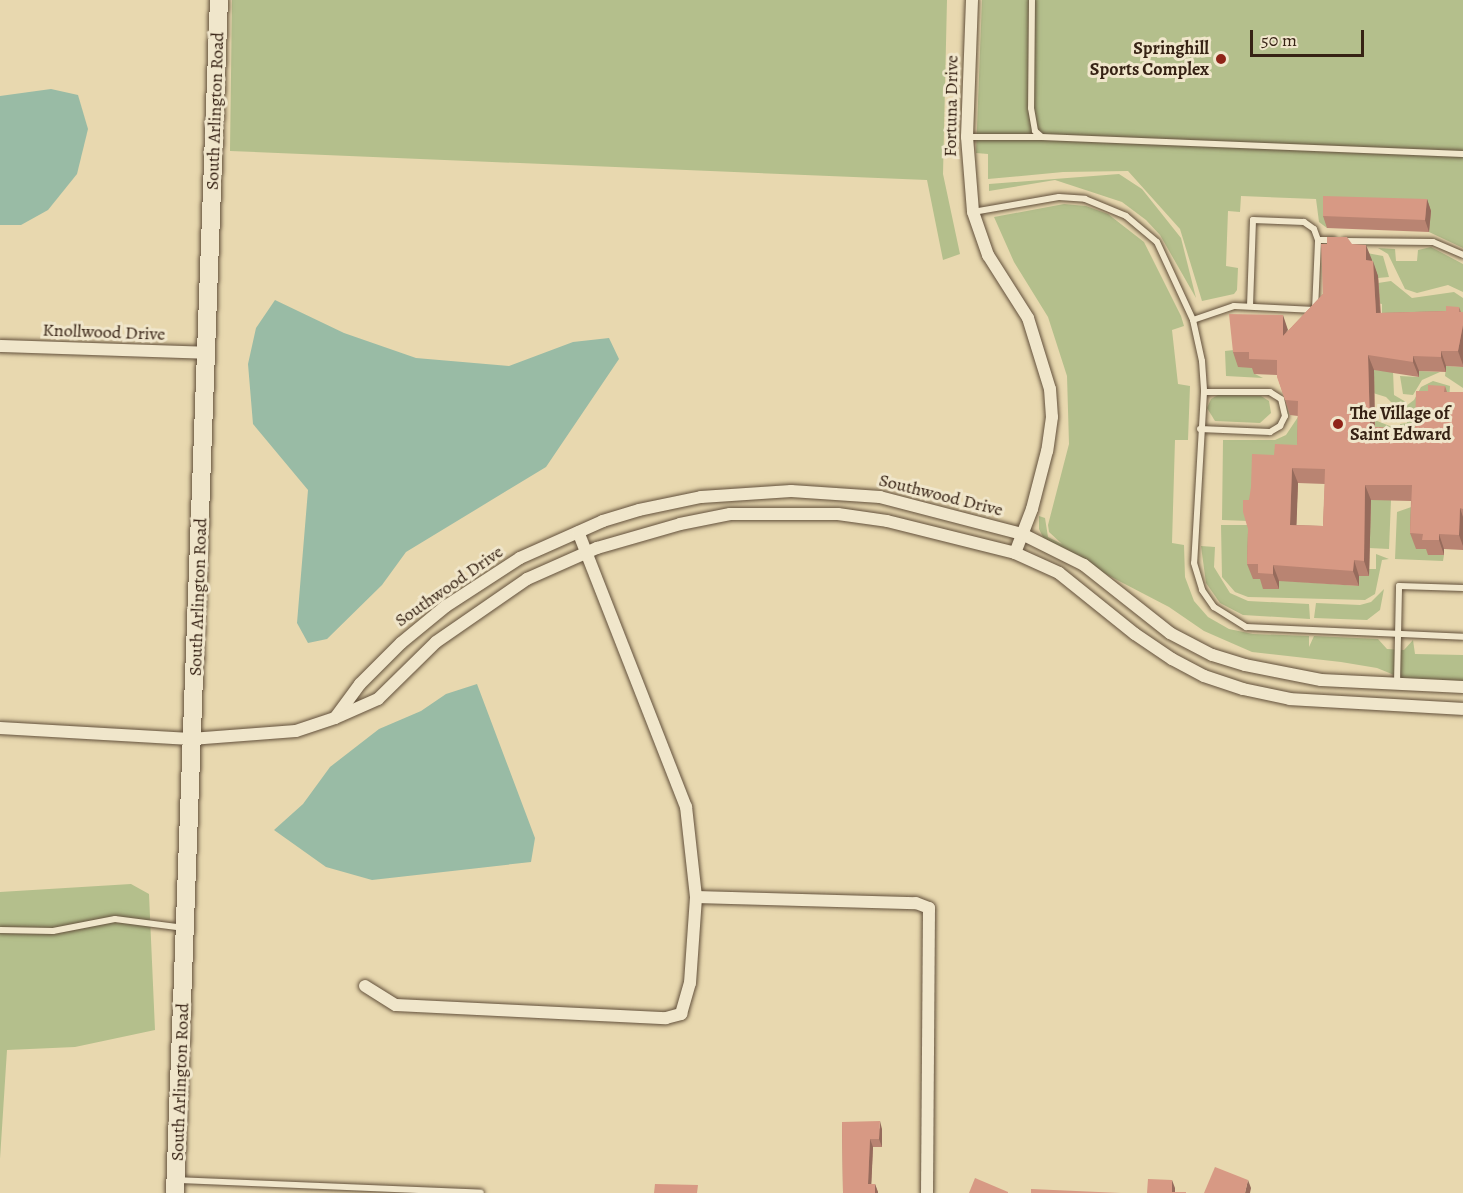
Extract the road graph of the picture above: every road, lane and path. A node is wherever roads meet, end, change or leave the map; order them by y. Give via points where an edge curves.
1 (219, 0) edge
2 (972, 0) edge
3 (1032, 0) edge
4 (967, 137) junction
5 (1042, 137) junction
6 (1463, 154) edge
7 (973, 212) junction
8 (1318, 240) junction
9 (1463, 255) edge
10 (1250, 306) junction
11 (1193, 320) junction
12 (0, 346) edge
13 (207, 353) junction
14 (1204, 392) junction
15 (1200, 429) junction
16 (578, 532) junction
17 (1022, 534) junction
18 (587, 553) junction
19 (1015, 553) junction
20 (1463, 588) edge
21 (1398, 634) junction
22 (1463, 637) edge
23 (1397, 684) junction
24 (1463, 687) edge
25 (1463, 709) edge
26 (335, 718) junction
27 (0, 728) edge
28 (191, 739) junction
29 (696, 897) junction
30 (186, 928) junction
31 (0, 930) edge
32 (365, 986) dead end
33 (176, 1187) edge
34 (481, 1193) edge
35 (927, 1193) edge

1 - 13 main road, South Arlington Road
2 - 4 street, Fortuna Drive
3 - 5 lane via 1031,108 1035,131
4 - 5 lane
4 - 7 street, Fortuna Drive
5 - 6 lane
7 - 11 lane via 1059,197 1108,206 1156,242
7 - 17 street, Fortuna Drive via 988,255 1028,318 1050,389 1052,417 1047,451
8 - 9 lane via 1433,242
8 - 10 lane via 1315,310
8 - 10 lane via 1314,229 1304,222 1253,220
10 - 11 lane via 1228,307
11 - 14 lane
12 - 13 street, Knollwood Drive
13 - 28 main road, South Arlington Road
14 - 15 lane
14 - 15 lane via 1270,392 1281,399 1285,416 1281,426 1270,432
15 - 21 lane via 1194,563 1202,590 1214,607 1246,627
16 - 17 street, Southwood Drive via 639,510 701,497 791,490 880,497
16 - 18 street
16 - 26 street, Southwood Drive via 520,558 446,606 360,684
17 - 19 street, Fortuna Drive
17 - 23 street, Southwood Drive via 1084,566 1170,633 1212,655 1288,676
18 - 19 street via 680,524 730,514 838,514 877,519
18 - 26 street via 527,579 436,642 378,699
18 - 29 street via 686,807
19 - 25 street via 1059,573 1135,634 1204,676 1290,699
20 - 21 lane via 1399,586
21 - 22 lane
21 - 23 lane
23 - 24 street, Southwood Drive
26 - 28 street via 296,732
27 - 28 street
28 - 30 main road, South Arlington Road
29 - 32 street via 690,983 681,1014 666,1018 396,1005
29 - 35 street via 916,903 929,908
30 - 31 lane via 115,920 53,931
30 - 33 main road, South Arlington Road
33 - 34 lane

